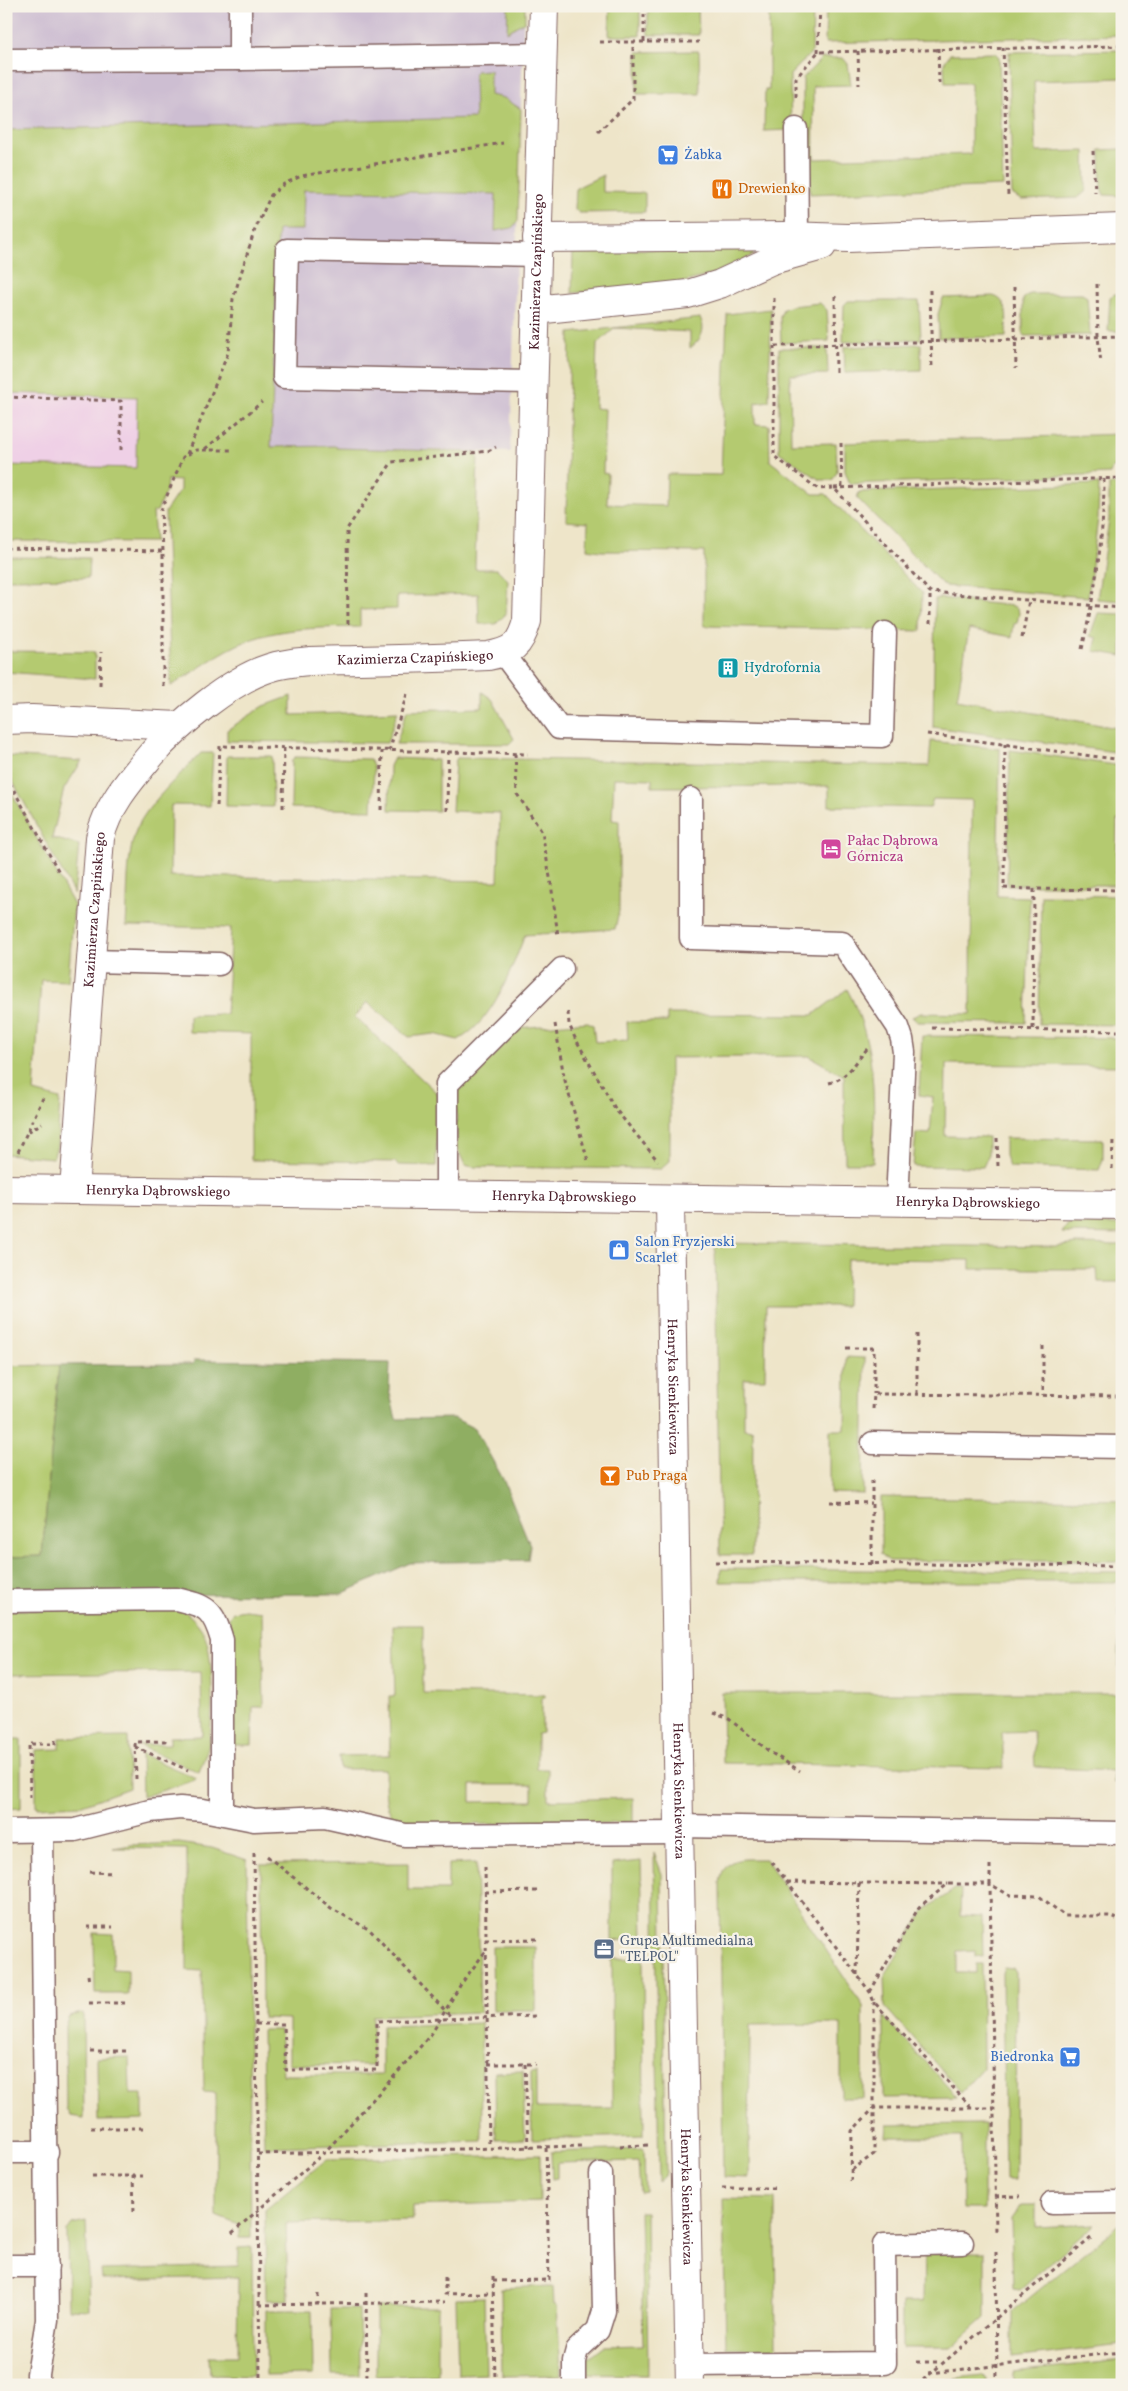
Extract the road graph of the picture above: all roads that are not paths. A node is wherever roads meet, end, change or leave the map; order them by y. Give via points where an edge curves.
1 (240, 6) edge
2 (544, 6) edge
3 (542, 54) junction
4 (240, 59) junction
5 (6, 60) edge
6 (796, 130) road end
7 (1122, 228) edge
8 (797, 237) junction
9 (848, 238) junction
10 (537, 246) junction
11 (535, 310) junction
12 (533, 382) junction
13 (885, 633) dead end
14 (503, 653) junction
15 (6, 720) edge
16 (179, 726) junction
17 (691, 800) dead end
18 (89, 961) junction
19 (219, 964) dead end
20 (562, 969) road end
21 (6, 1189) edge
22 (74, 1190) junction
23 (447, 1195) junction
24 (670, 1199) junction
25 (897, 1202) junction
26 (1122, 1205) edge
27 (873, 1443) dead end
28 (1122, 1447) edge
29 (6, 1601) edge
30 (222, 1813) junction
31 (679, 1829) junction
32 (6, 1831) edge
33 (42, 1831) junction
34 (1122, 1833) edge
35 (6, 2152) edge
36 (46, 2152) junction
37 (601, 2174) dead end
38 (1122, 2202) edge
39 (1052, 2203) dead end
40 (962, 2243) dead end
41 (6, 2266) edge
42 (47, 2266) junction
43 (689, 2375) edge
44 (38, 2385) edge
45 (574, 2385) edge

1 - 4 lane
2 - 3 street, Kazimierza Czapińskiego
3 - 4 lane
3 - 10 street, Kazimierza Czapińskiego
4 - 5 lane
6 - 8 lane
7 - 9 street
8 - 9 street
8 - 10 street
9 - 11 street via 772,260 720,284 688,294
10 - 11 street, Kazimierza Czapińskiego
10 - 12 lane via 287,250 284,377
11 - 12 street, Kazimierza Czapińskiego
12 - 14 street, Kazimierza Czapińskiego via 527,621 517,645
13 - 14 lane via 882,736 559,728
14 - 16 street, Kazimierza Czapińskiego via 308,662 269,668 242,681
15 - 16 street
16 - 18 street, Kazimierza Czapińskiego via 134,775 102,826
17 - 25 lane via 691,938 842,943 898,1027 904,1052
18 - 19 lane
18 - 22 street, Kazimierza Czapińskiego
20 - 23 lane via 447,1084
21 - 22 street, Henryka Dąbrowskiego
22 - 23 street, Henryka Dąbrowskiego
23 - 24 street, Henryka Dąbrowskiego
24 - 25 street, Henryka Dąbrowskiego
24 - 31 street, Henryka Sienkiewicza
25 - 26 street, Henryka Dąbrowskiego
27 - 28 lane
29 - 30 lane via 176,1599 200,1604 216,1620 222,1640
30 - 31 lane via 254,1820 325,1817 405,1835
30 - 33 lane via 180,1808 150,1811 75,1830
31 - 34 lane
31 - 43 street, Henryka Sienkiewicza
32 - 33 lane
33 - 36 lane
35 - 36 lane
36 - 42 lane
37 - 45 lane via 604,2312 598,2330 578,2350 574,2362
38 - 39 lane
40 - 43 lane via 884,2245 885,2363
41 - 42 lane
42 - 44 lane via 47,2320

